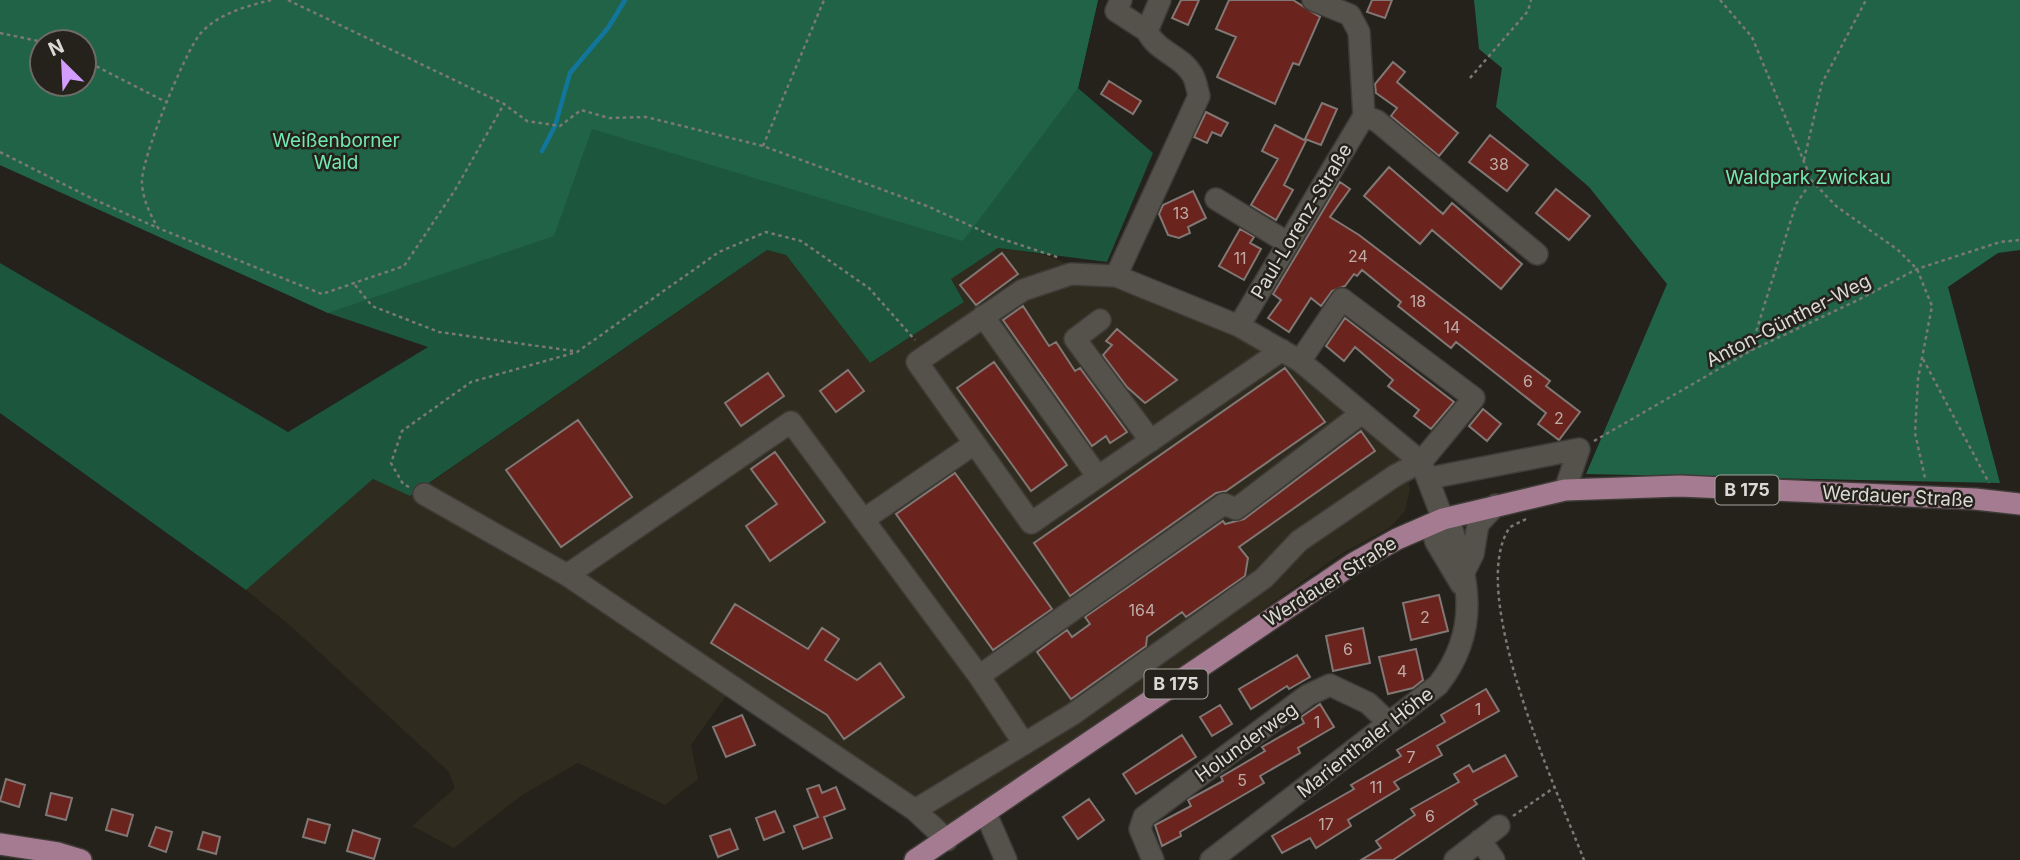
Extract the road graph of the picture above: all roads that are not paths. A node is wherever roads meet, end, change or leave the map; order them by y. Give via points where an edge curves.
1 (1121, 0) edge
2 (1160, 0) edge
3 (1313, 0) edge
4 (1353, 7) edge
5 (1147, 31) junction
6 (1364, 116) junction
7 (1216, 199) dead end
8 (1288, 243) junction
9 (1537, 254) dead end
10 (1116, 276) junction
11 (983, 316) junction
12 (1100, 320) dead end
13 (1239, 326) junction
14 (1291, 355) junction
15 (1362, 413) junction
16 (1151, 441) junction
17 (974, 444) junction
18 (1425, 470) junction
19 (1098, 477) junction
20 (1565, 490) junction
21 (425, 494) road end
22 (2020, 504) edge
23 (1496, 505) junction
24 (863, 520) junction
25 (1441, 521) junction
26 (567, 575) junction
27 (1465, 582) junction
28 (979, 676) junction
29 (1389, 723) junction
30 (1023, 742) junction
31 (915, 810) junction
32 (986, 814) junction
33 (1499, 826) road end
34 (947, 840) junction
35 (1480, 840) junction
36 (0, 844) edge
37 (81, 860) edge
38 (915, 860) edge
39 (1006, 860) edge
40 (1153, 860) edge
41 (1211, 860) edge
42 (1455, 860) edge
43 (1493, 860) edge

1 - 5 street via 1116,11
2 - 5 street
3 - 4 street
4 - 6 street
5 - 10 street via 1153,44 1185,65 1199,96
6 - 8 street, Paul-Lorenz-Straße
6 - 9 street via 1377,121
7 - 8 street
8 - 13 street, Paul-Lorenz-Straße
10 - 11 street via 1071,274 1023,290
10 - 13 street
11 - 17 street via 917,362
11 - 19 street
12 - 16 street via 1074,339
13 - 14 street
14 - 15 street
14 - 16 street
14 - 18 street via 1342,299 1475,398
15 - 18 street
15 - 28 street via 1236,509 1224,504
16 - 19 street
17 - 19 street via 1031,523
17 - 24 street
18 - 20 street via 1579,449
18 - 25 street
18 - 30 street via 1396,475 1299,541 1264,578 1073,714
20 - 22 main road, Werdauer Straße / B 175 via 1680,486
20 - 23 main road, Werdauer Straße / B 175
21 - 26 street
23 - 25 main road, Werdauer Straße / B 175
23 - 27 street, Marienthaler Höhe via 1478,524
24 - 26 street via 792,422
24 - 28 street
25 - 27 street, Marienthaler Höhe
25 - 32 main road, Werdauer Straße / B 175 via 1354,563
26 - 31 street
27 - 29 street, Marienthaler Höhe via 1466,631 1454,666 1438,685
28 - 30 street
29 - 40 street, Holunderweg via 1368,703 1330,685 1308,695 1144,817 1140,829
29 - 41 street, Marienthaler Höhe
30 - 31 street
31 - 34 street
32 - 34 main road, Werdauer Straße / B 175
32 - 39 street
33 - 35 street
34 - 38 main road, Werdauer Straße / B 175
35 - 42 street
35 - 43 street
36 - 37 main road

